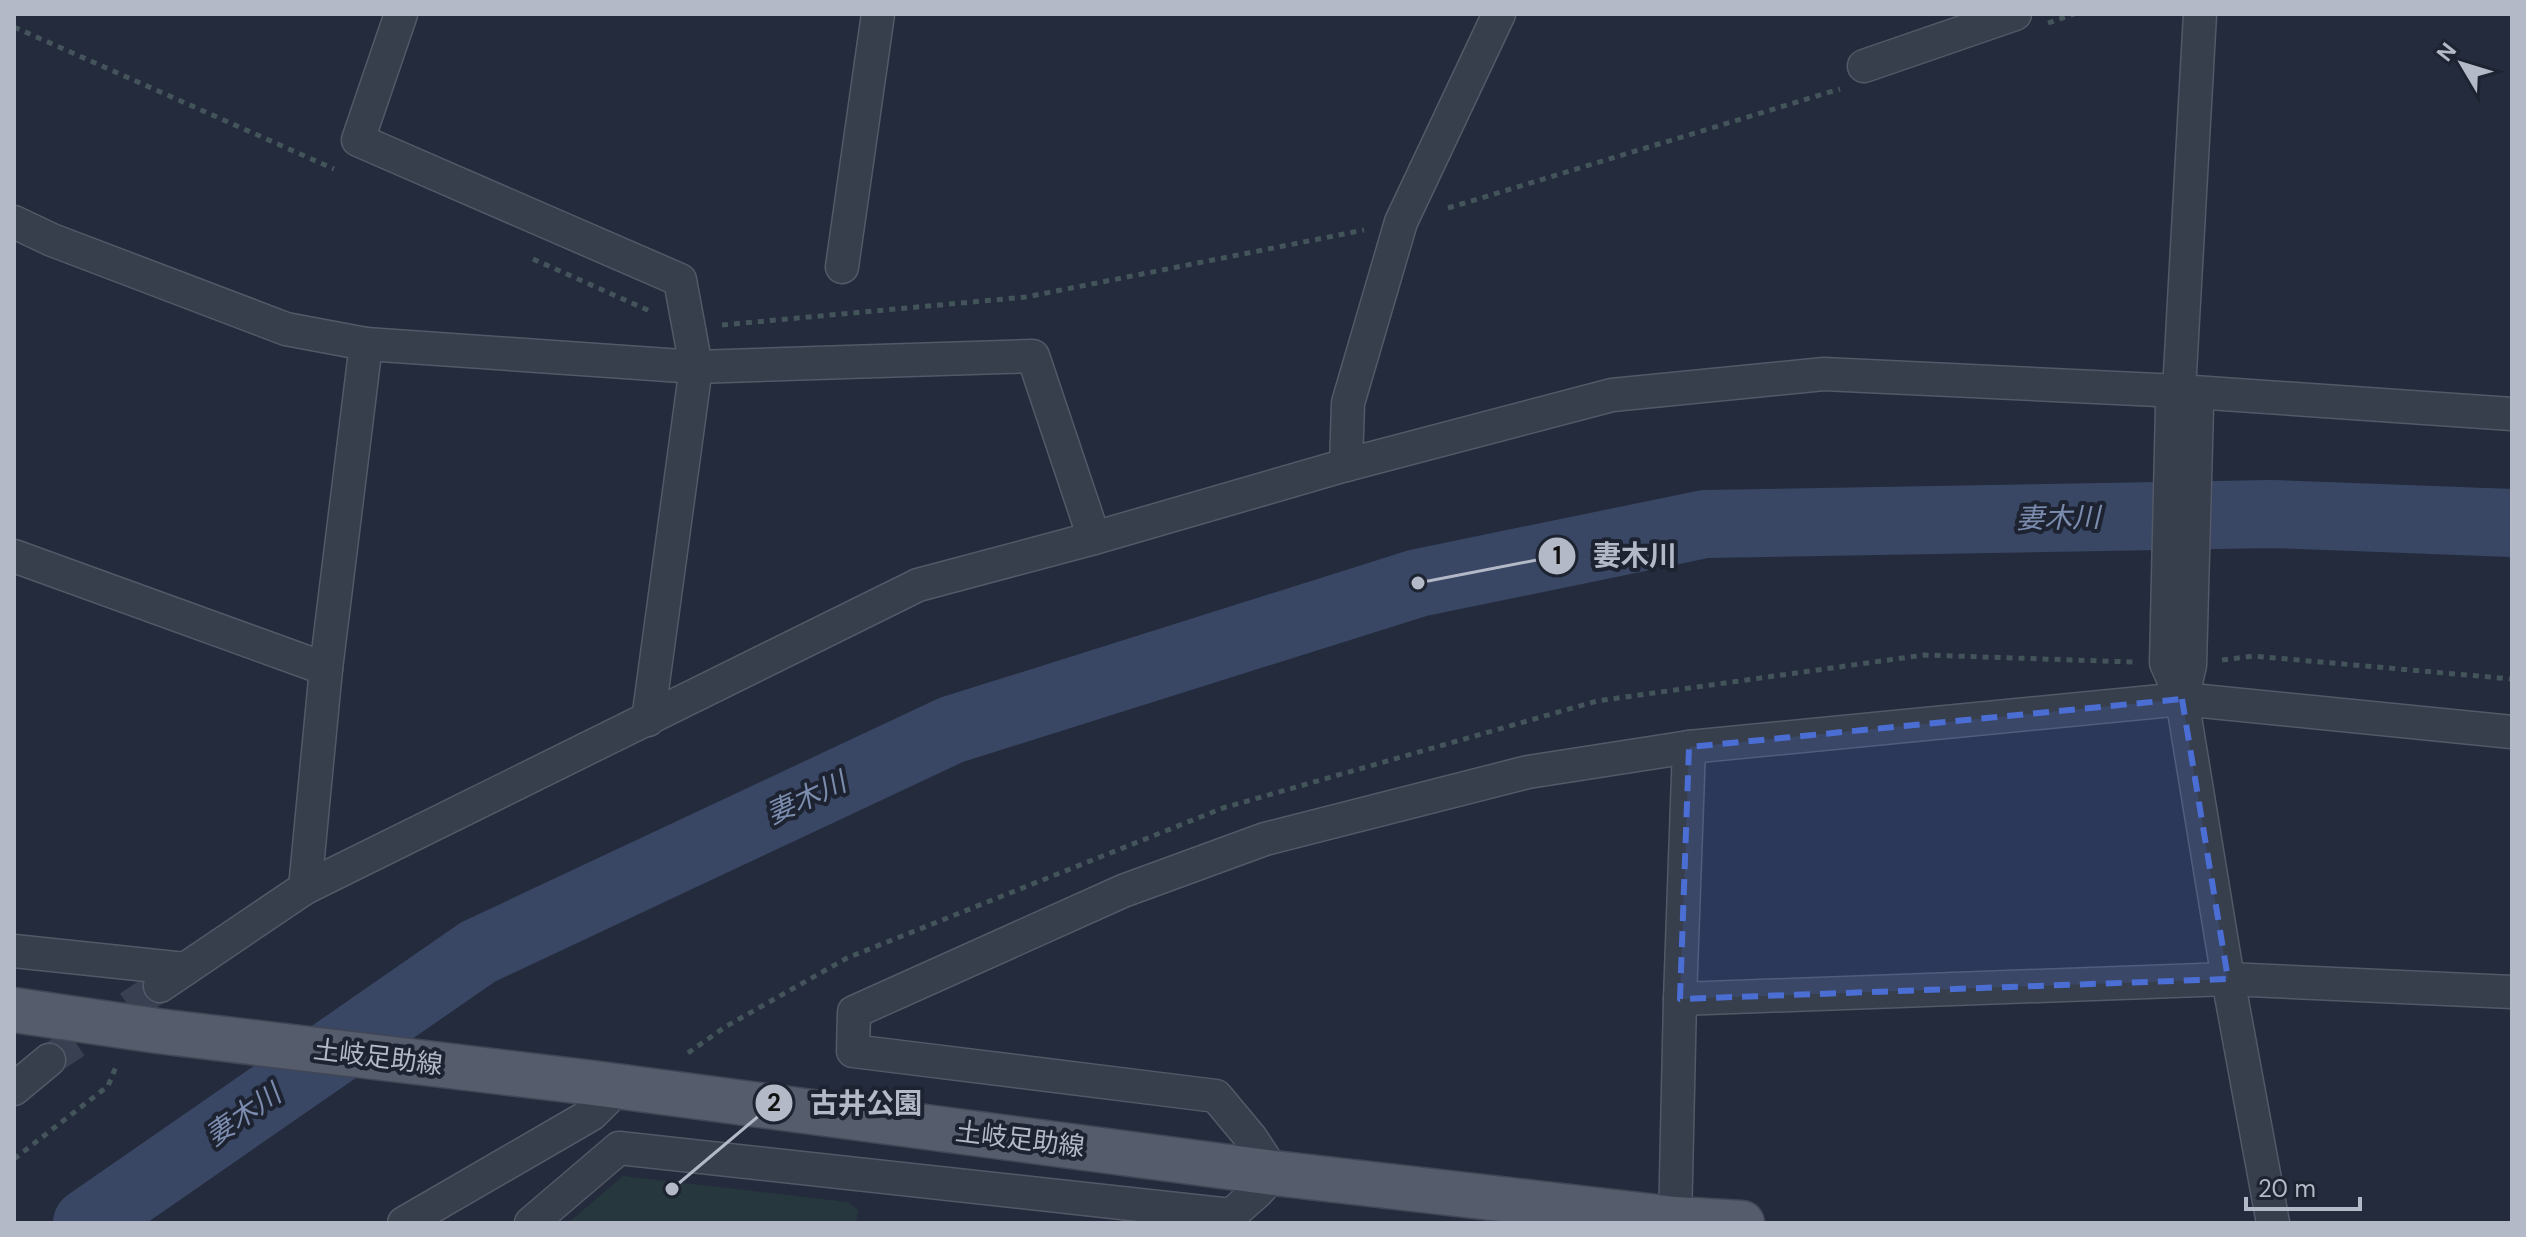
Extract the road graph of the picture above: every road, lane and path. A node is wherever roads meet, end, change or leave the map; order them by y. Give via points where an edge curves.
1 (401, 14) edge
2 (878, 14) edge
3 (1499, 14) edge
4 (2074, 14) edge
5 (2200, 14) edge
6 (2030, 19) edge
7 (14, 27) edge
8 (1857, 76) joint
9 (347, 175) dead end
10 (14, 222) edge
11 (1401, 222) junction
12 (533, 258) dead end
13 (842, 267) dead end
14 (688, 328) junction
15 (366, 344) junction
16 (696, 367) junction
17 (2183, 401) junction
18 (2512, 414) edge
19 (1346, 465) junction
20 (1094, 538) junction
21 (14, 556) edge
22 (326, 669) junction
23 (2182, 699) junction
24 (648, 720) junction
25 (2512, 732) edge
26 (1689, 747) junction
27 (305, 888) junction
28 (14, 951) edge
29 (2228, 979) junction
30 (2512, 992) edge
31 (1680, 999) junction
32 (14, 1010) edge
33 (140, 1042) junction
34 (49, 1060) tunnel mouth
35 (606, 1084) junction
36 (14, 1089) edge
37 (14, 1159) edge
38 (1274, 1173) junction
39 (1231, 1219) edge
40 (1675, 1221) edge
41 (404, 1223) edge
42 (531, 1223) edge
43 (1742, 1223) edge
44 (2273, 1223) edge

1 - 14 street via 358,140 680,280
2 - 13 street
3 - 11 street
4 - 6 path
5 - 17 street
6 - 8 street
7 - 9 path
8 - 11 path
10 - 15 street via 286,329
11 - 14 path via 1026,297
11 - 19 street via 1348,403
12 - 14 path
14 - 16 street
15 - 16 street
15 - 22 street
16 - 20 street via 1033,356
16 - 24 street
17 - 18 street
17 - 19 street via 1824,374 1612,395
17 - 23 street via 2178,664
19 - 20 street
20 - 24 street via 918,585
21 - 22 street
22 - 27 street
23 - 25 street
23 - 26 street
23 - 29 street
24 - 27 street
26 - 31 street
26 - 38 street via 1528,772 1265,839 1123,891 854,1012 853,1051 1216,1096
27 - 28 street via 172,978
29 - 30 street
29 - 31 street
29 - 44 street
31 - 40 street
32 - 33 main road, 土岐足助線
33 - 35 main road, 土岐足助線
33 - 37 path via 108,1086
34 - 36 street
35 - 38 main road, 土岐足助線
35 - 41 street via 592,1114
38 - 39 street
38 - 40 main road, 土岐足助線
39 - 42 street via 619,1148
40 - 43 main road, 土岐足助線

